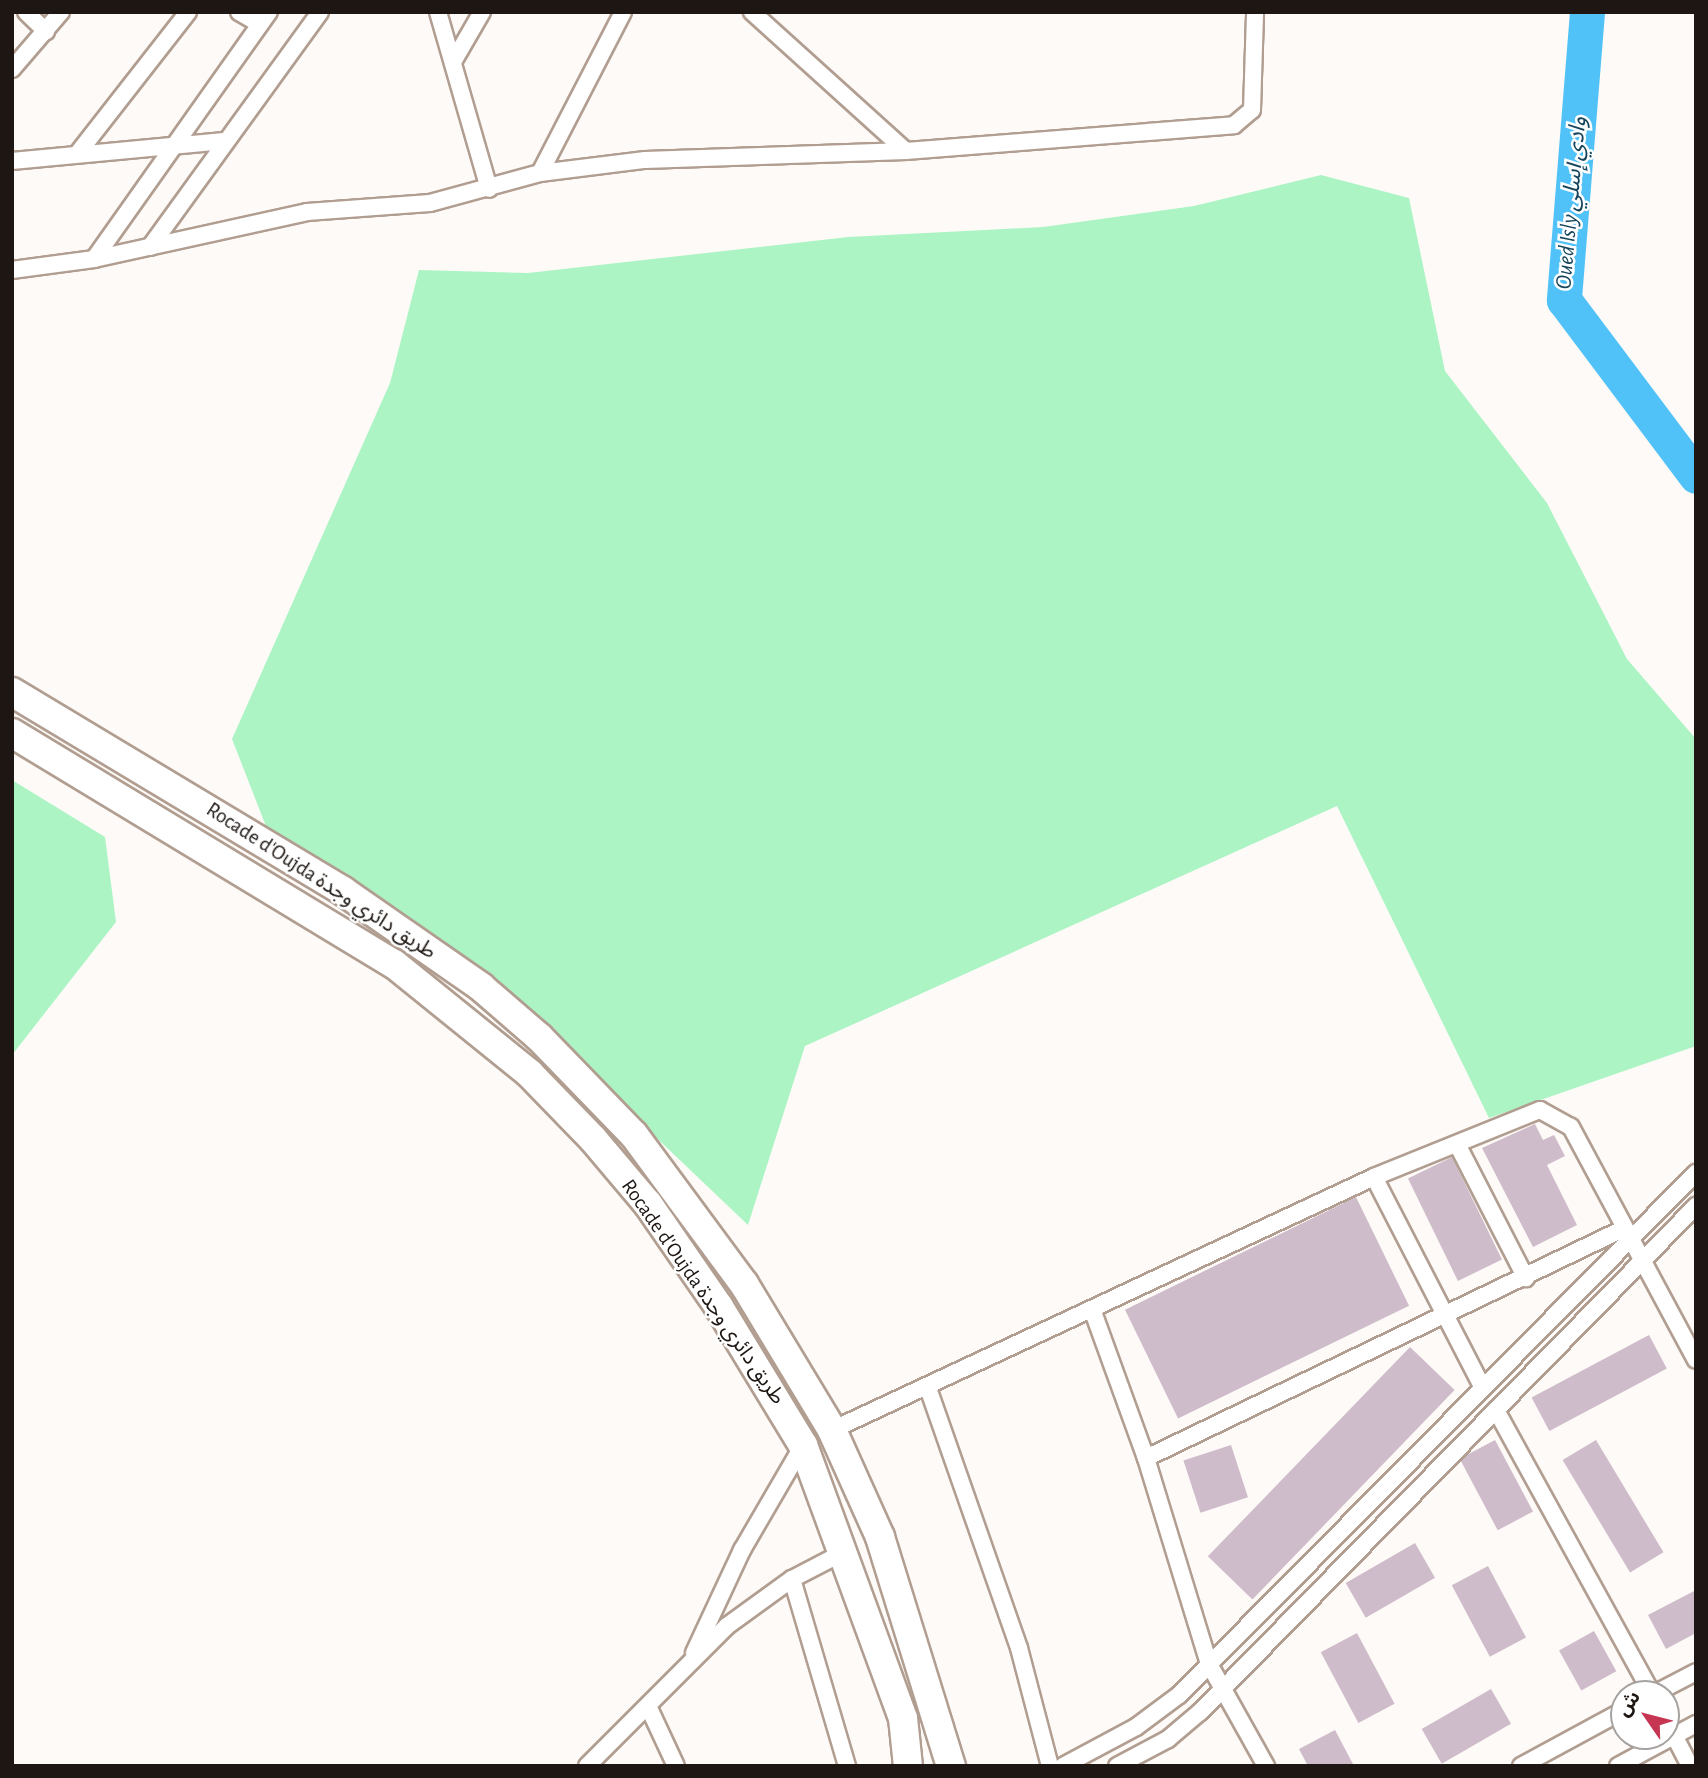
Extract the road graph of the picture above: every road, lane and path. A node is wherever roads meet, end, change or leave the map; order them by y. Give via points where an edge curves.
1 (26, 12) edge
2 (61, 12) edge
3 (188, 12) edge
4 (239, 12) edge
5 (320, 12) edge
6 (438, 12) edge
7 (482, 12) edge
8 (623, 12) edge
9 (1255, 12) edge
10 (760, 15) edge
11 (265, 18) edge
12 (46, 31) junction
13 (453, 62) junction
14 (12, 69) edge
15 (224, 141) junction
16 (172, 148) junction
17 (906, 151) junction
18 (78, 153) junction
19 (12, 161) edge
20 (540, 173) junction
21 (489, 189) junction
22 (149, 247) junction
23 (94, 259) junction
24 (12, 270) edge
25 (12, 692) edge
26 (12, 733) edge
27 (1457, 1144) junction
28 (1696, 1173) edge
29 (1374, 1177) junction
30 (1696, 1206) edge
31 (1629, 1234) junction
32 (1644, 1260) junction
33 (1526, 1278) junction
34 (1092, 1310) junction
35 (1445, 1317) junction
36 (1696, 1360) edge
37 (1482, 1386) junction
38 (928, 1388) junction
39 (1496, 1410) junction
40 (832, 1430) junction
41 (803, 1446) junction
42 (1146, 1458) junction
43 (846, 1551) junction
44 (793, 1579) junction
45 (1209, 1664) junction
46 (688, 1665) junction
47 (1696, 1672) edge
48 (1645, 1680) edge
49 (1680, 1680) edge
50 (1222, 1690) junction
51 (648, 1706) junction
52 (1610, 1718) edge
53 (1696, 1724) edge
54 (1680, 1732) edge
55 (1680, 1747) edge
56 (1647, 1750) edge
57 (587, 1766) edge
58 (676, 1766) edge
59 (847, 1766) edge
60 (908, 1766) edge
61 (951, 1766) edge
62 (1051, 1766) edge
63 (1063, 1766) edge
64 (1117, 1766) edge
65 (1266, 1766) edge
66 (1521, 1766) edge
67 (1618, 1766) edge
68 (1690, 1766) edge

1 - 12 street
2 - 12 street
3 - 18 street
4 - 11 street
5 - 15 street
6 - 13 street
7 - 13 street
8 - 20 street
9 - 17 street via 1252,110 1234,125
10 - 17 street
11 - 16 street
12 - 14 street
13 - 21 street
15 - 16 street
15 - 22 street
16 - 18 street
16 - 23 street
17 - 20 street via 645,160
18 - 19 street
20 - 21 street
21 - 22 street via 430,203 307,212
22 - 23 street
23 - 24 street
25 - 40 highway, Rocade d'Oujda طريق دائري وجدة via 343,891 481,987 539,1037 634,1135 687,1202 778,1338
26 - 41 highway, Rocade d'Oujda طريق دائري وجدة via 394,964 529,1073 648,1204 719,1307
27 - 29 street
27 - 31 street via 1539,1110 1555,1114 1571,1127
27 - 33 street
28 - 31 street
29 - 34 street
29 - 35 street
30 - 32 street
31 - 32 street
31 - 33 street
31 - 37 street
32 - 36 street
32 - 39 street
33 - 35 street
34 - 38 street
34 - 42 street
35 - 37 street
35 - 42 street
37 - 45 street
38 - 40 street
38 - 62 street via 1019,1648
39 - 48 street
39 - 50 street
40 - 61 highway, Rocade d'Oujda طريق دائري وجدة via 880,1537
41 - 43 highway, Rocade d'Oujda طريق دائري وجدة
41 - 46 street via 742,1550
42 - 45 street
43 - 44 street
43 - 60 highway, Rocade d'Oujda طريق دائري وجدة via 903,1718
44 - 46 street via 727,1626
44 - 59 street
45 - 50 street
45 - 63 street via 1150,1718
46 - 51 street
47 - 49 street
50 - 64 street via 1179,1732
50 - 65 street
51 - 57 street
51 - 58 street
52 - 66 street
53 - 54 street
55 - 68 street
56 - 67 street

